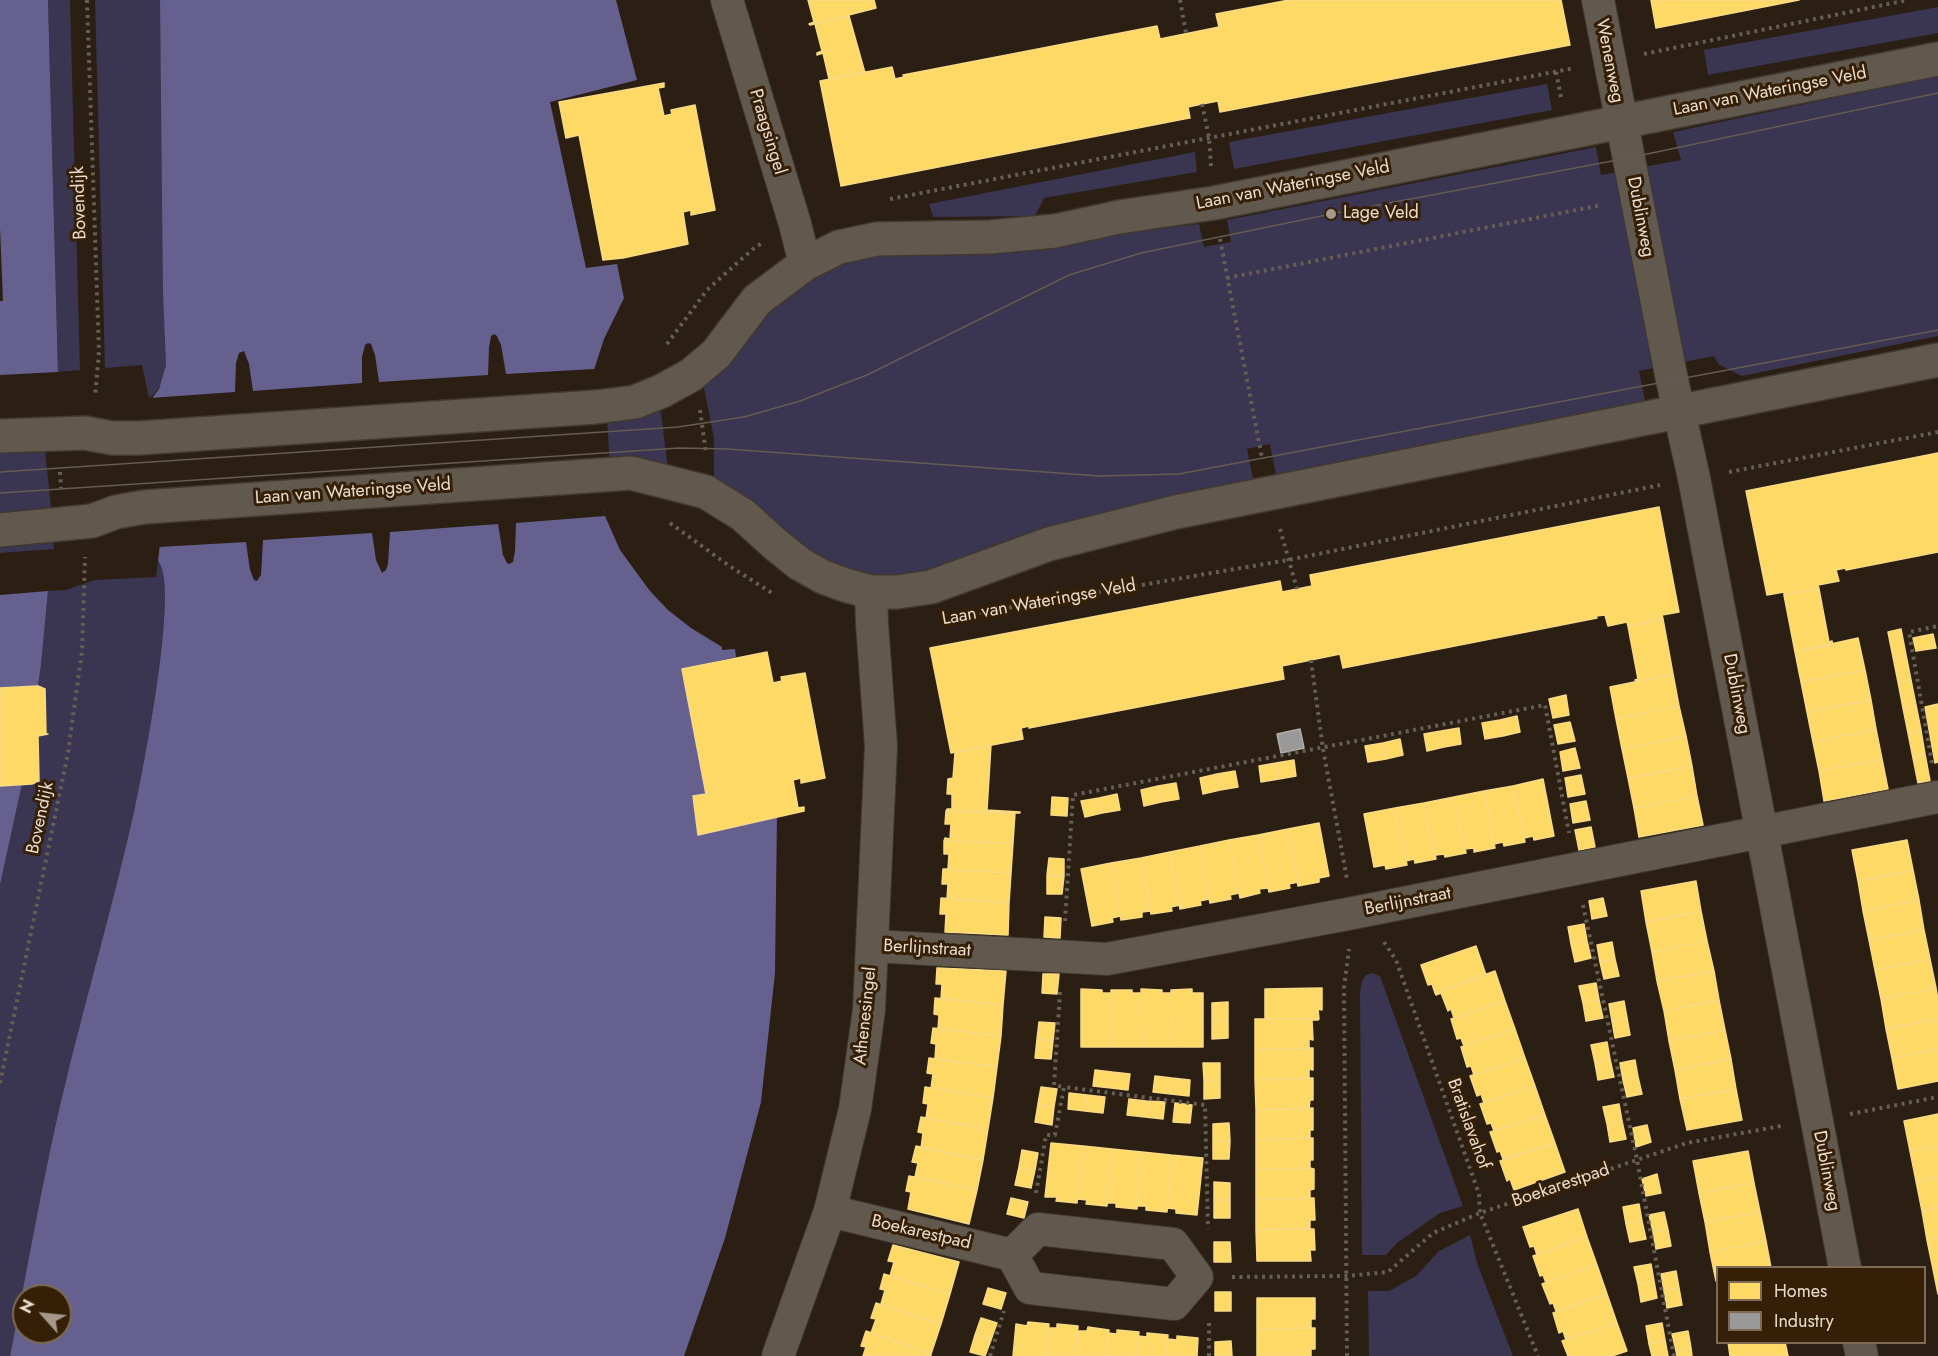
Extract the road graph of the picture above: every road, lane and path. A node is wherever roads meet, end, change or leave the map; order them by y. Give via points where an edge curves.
1 (87, 0) edge
2 (728, 0) edge
3 (1180, 0) edge
4 (1598, 0) edge
5 (1908, 0) edge
6 (1186, 33) dead end
7 (1938, 59) edge
8 (1609, 61) junction
9 (1202, 104) dead end
10 (1621, 122) junction
11 (1209, 137) junction
12 (883, 201) dead end
13 (1214, 203) junction
14 (1608, 204) dead end
15 (795, 224) junction
16 (805, 264) junction
17 (1227, 278) junction
18 (668, 343) junction
19 (660, 350) dead end
20 (1938, 360) edge
21 (691, 375) junction
22 (95, 404) dead end
23 (1679, 411) junction
24 (1938, 432) edge
25 (57, 433) junction
26 (0, 436) edge
27 (1694, 478) junction
28 (706, 492) junction
29 (1270, 493) junction
30 (664, 518) dead end
31 (64, 523) junction
32 (0, 530) edge
33 (689, 536) junction
34 (86, 556) dead end
35 (1288, 560) junction
36 (1297, 589) dead end
37 (872, 592) junction
38 (783, 599) dead end
39 (971, 614) dead end
40 (1938, 626) edge
41 (1311, 660) dead end
42 (1936, 785) edge
43 (1763, 832) junction
44 (1353, 913) junction
45 (873, 946) junction
46 (0, 1083) edge
47 (1938, 1097) edge
48 (1816, 1120) junction
49 (830, 1211) junction
50 (1480, 1213) junction
51 (1208, 1231) dead end
52 (1019, 1247) junction
53 (1845, 1266) edge
54 (1346, 1276) junction
55 (1203, 1277) junction
56 (778, 1356) edge
57 (1209, 1356) edge
58 (1347, 1356) edge
59 (1538, 1356) edge

1 - 22 path, Bovendijk via 99,352
2 - 15 street, Praagsingel
3 - 6 path
4 - 8 street, Wenenweg
5 - 8 path
7 - 10 street, Laan van Wateringse Veld
8 - 10 street, Wenenweg
8 - 11 path
9 - 11 path
10 - 13 street, Laan van Wateringse Veld
10 - 23 street, Dublinweg
11 - 12 path
11 - 13 path
13 - 16 street, Laan van Wateringse Veld via 1054,231 990,237 877,239 839,247
13 - 17 path
14 - 17 path
15 - 16 street, Praagsingel
15 - 18 path via 753,249 707,290
16 - 21 street, Laan van Wateringse Veld via 757,300 716,354
17 - 29 path
18 - 19 path
18 - 21 path
20 - 23 street, Laan van Wateringse Veld
21 - 25 street, Laan van Wateringse Veld via 635,402 596,407 139,438
21 - 28 path via 703,423
23 - 27 street, Dublinweg
23 - 29 street, Laan van Wateringse Veld
24 - 27 path, Laan van Wateringse Veld
25 - 26 street, Laan van Wateringse Veld
25 - 31 path
27 - 35 path, Laan van Wateringse Veld
27 - 43 street, Dublinweg
28 - 31 street, Laan van Wateringse Veld via 631,473 144,507 92,521
28 - 33 path
28 - 37 street, Laan van Wateringse Veld via 744,515 800,564 823,577
29 - 35 path
29 - 37 street, Laan van Wateringse Veld via 1049,544 931,587
30 - 33 path
31 - 32 street, Laan van Wateringse Veld
33 - 38 path
34 - 46 path, Bovendijk via 82,651 68,753
35 - 36 path
35 - 39 path, Laan van Wateringse Veld
37 - 45 street, Athenesingel via 881,746
40 - 42 path via 1909,632
41 - 44 path
42 - 43 street, Berlijnstraat
43 - 44 street, Berlijnstraat
43 - 48 street, Dublinweg
44 - 45 street, Berlijnstraat via 1107,959
44 - 50 path, Bratislavahof via 1378,933 1396,960 1479,1194
44 - 54 path via 1344,988
45 - 49 street, Athenesingel via 870,1010 855,1108
47 - 48 path, Boekarestpad
48 - 50 path, Boekarestpad via 1687,1143
48 - 53 street, Dublinweg
49 - 52 street, Boekarestpad
49 - 56 street, Athenesingel
50 - 54 path, Boekarestpad via 1433,1233 1388,1272
50 - 59 path, Bratislavahof
51 - 52 path via 1205,1105 1064,1087 1055,1135 1046,1135
52 - 55 street via 1038,1229 1173,1245
52 - 55 street via 1030,1288 1174,1304
54 - 55 path, Boekarestpad
54 - 58 path
55 - 57 path

